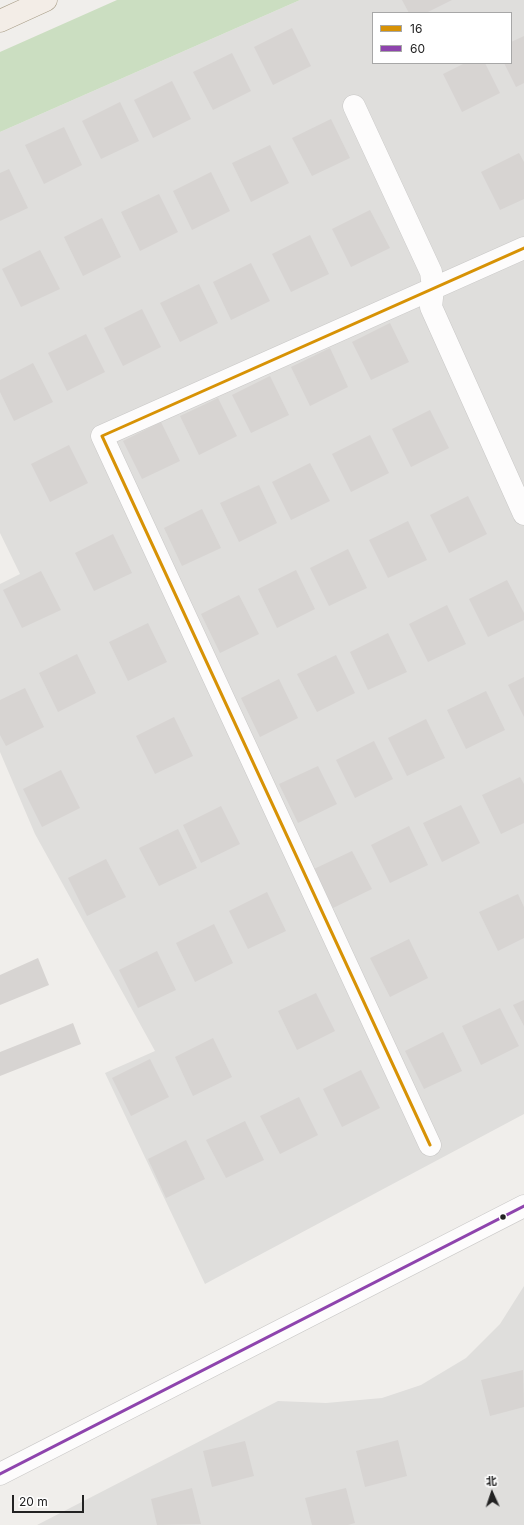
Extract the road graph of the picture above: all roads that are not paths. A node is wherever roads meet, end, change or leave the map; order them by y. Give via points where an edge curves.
1 (46, 0) edge
2 (0, 21) edge
3 (354, 106) dead end
4 (524, 248) edge
5 (433, 288) junction
6 (524, 514) edge
7 (430, 1145) dead end
8 (524, 1206) edge
9 (0, 1474) edge

1 - 2 main road
3 - 5 street via 431,272
4 - 5 street
5 - 6 street via 432,307
5 - 7 street via 102,436
8 - 9 street

